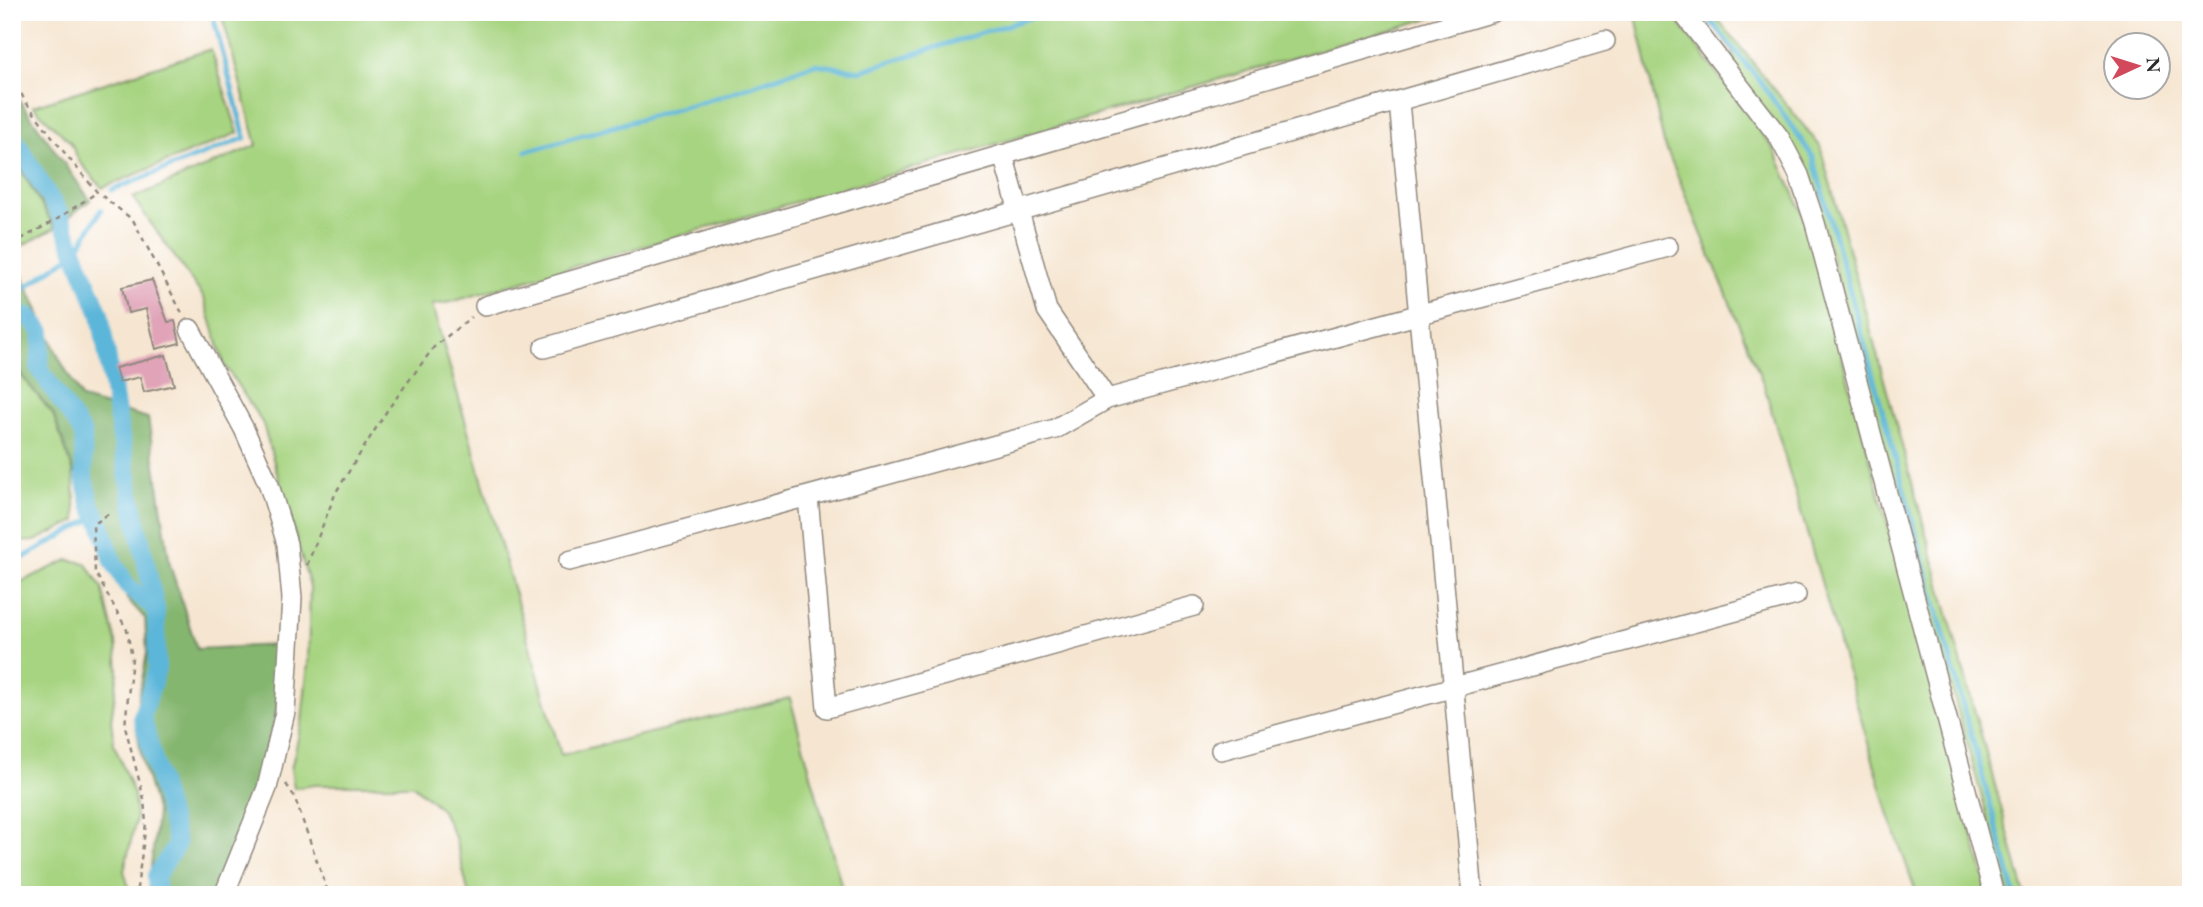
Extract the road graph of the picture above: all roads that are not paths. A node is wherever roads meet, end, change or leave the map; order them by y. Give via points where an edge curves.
1 (1493, 12) edge
2 (1682, 12) edge
3 (1605, 41) dead end
4 (1399, 102) junction
5 (1003, 155) junction
6 (1019, 212) junction
7 (1668, 247) dead end
8 (485, 306) road end
9 (1421, 313) junction
10 (190, 329) road end
11 (544, 348) dead end
12 (1107, 399) junction
13 (808, 497) junction
14 (569, 561) dead end
15 (1796, 595) dead end
16 (1194, 606) dead end
17 (1454, 687) junction
18 (1221, 750) dead end
19 (224, 895) edge
20 (1473, 895) edge
21 (1994, 895) edge

1 - 5 lane
2 - 21 lane via 1779,137 1799,175
3 - 4 lane
4 - 6 lane
4 - 9 lane
5 - 6 lane
5 - 8 lane
6 - 11 lane
6 - 12 lane via 1047,310
7 - 9 lane
9 - 12 lane
9 - 17 lane
10 - 19 lane via 270,485 287,544 292,598 285,712 271,773
12 - 13 lane via 1055,429
13 - 14 lane
13 - 16 lane via 827,708
15 - 17 lane
17 - 18 lane
17 - 20 lane

